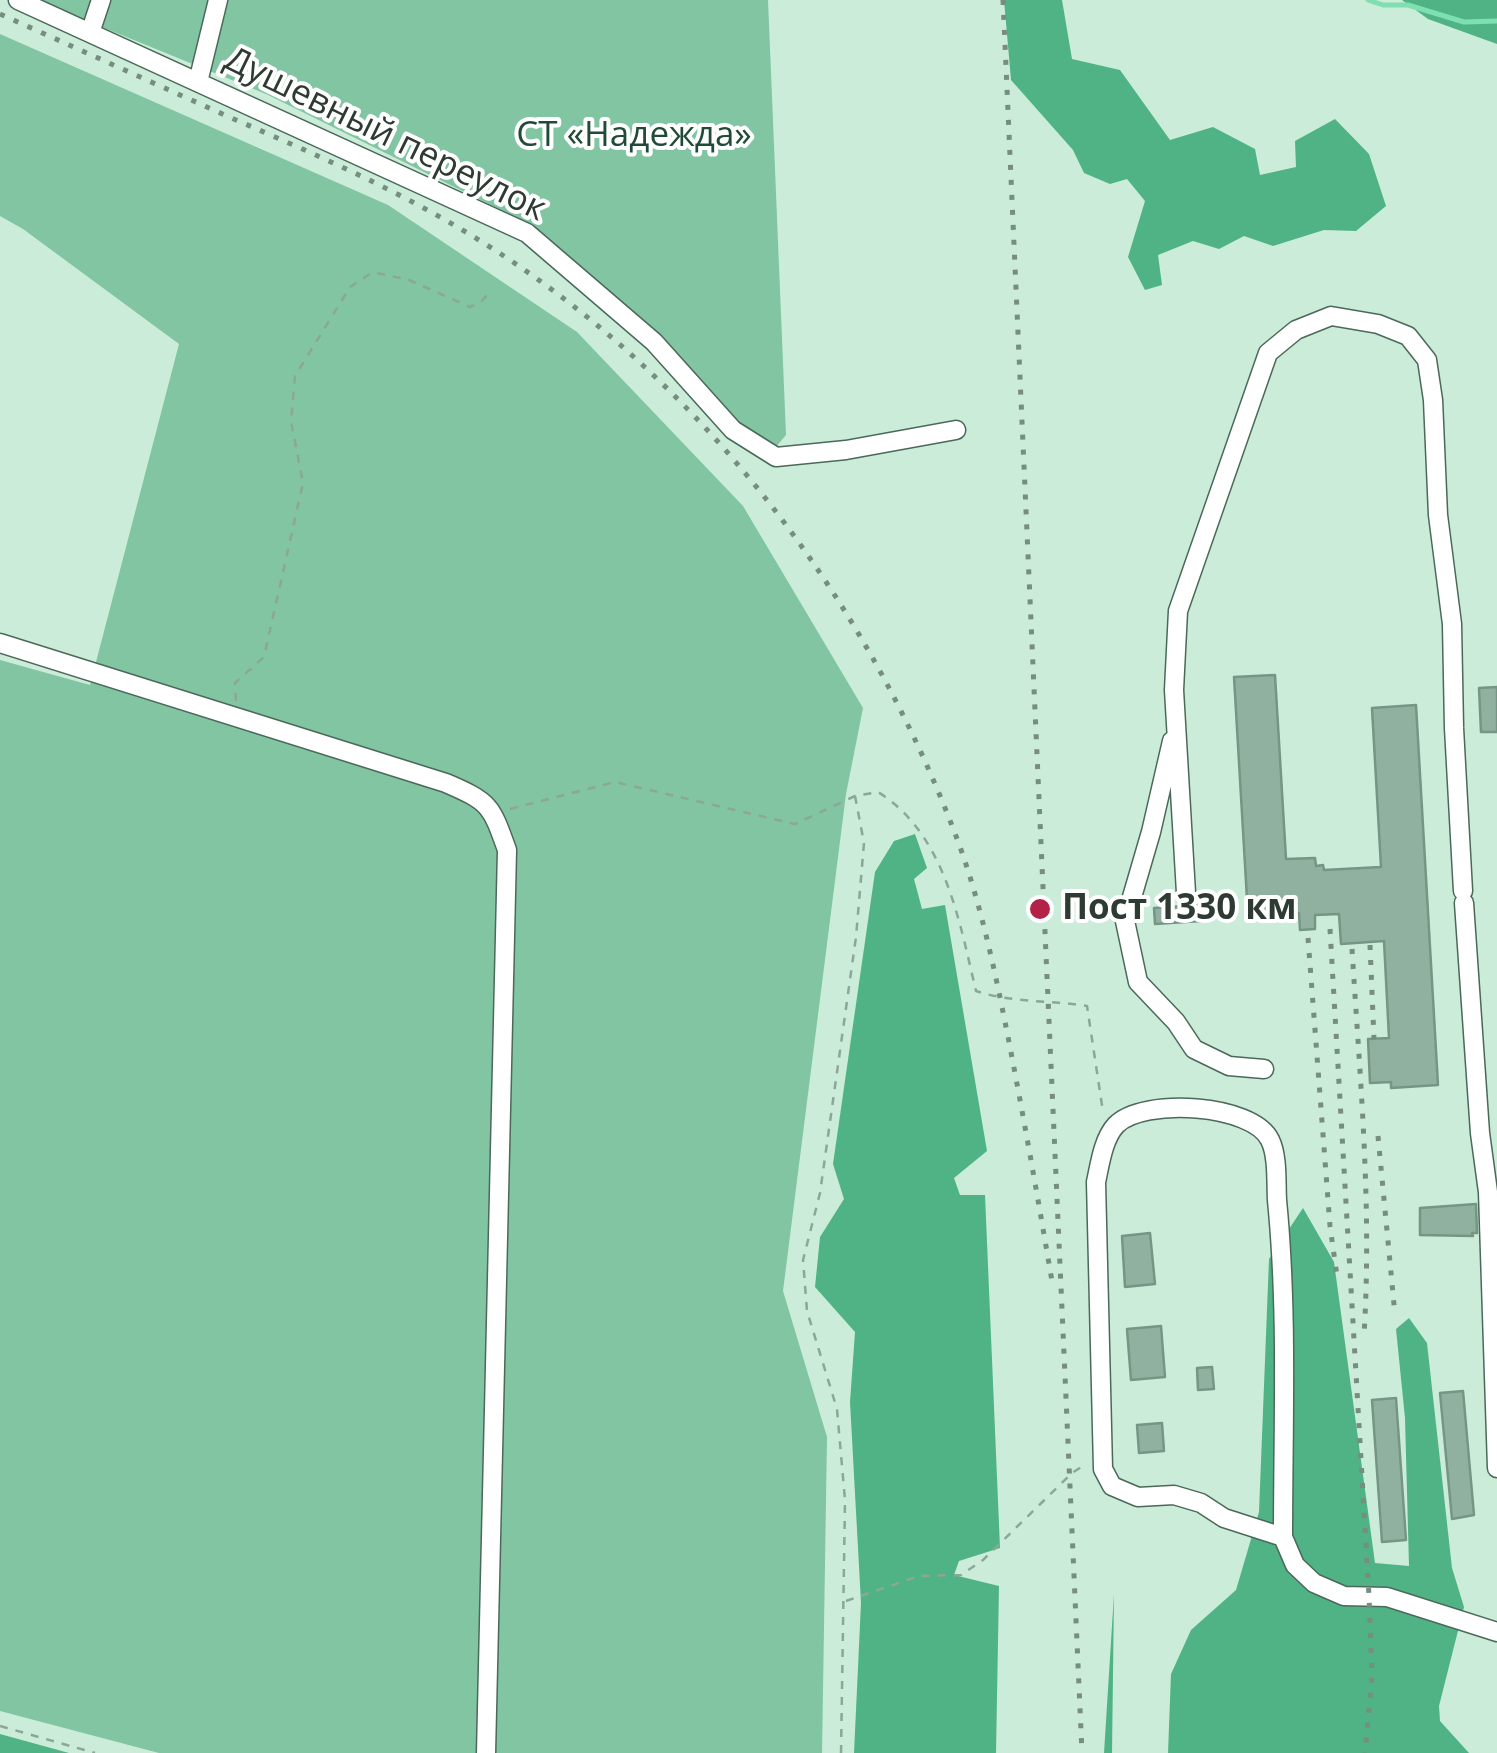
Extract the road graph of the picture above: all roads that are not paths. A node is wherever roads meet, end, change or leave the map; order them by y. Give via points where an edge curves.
1 (18, 0) edge
2 (100, 0) edge
3 (218, 0) edge
4 (90, 32) junction
5 (198, 82) junction
6 (956, 430) dead end
7 (0, 643) edge
8 (1176, 721) junction
9 (1186, 893) dead end
10 (1264, 1070) dead end
11 (1497, 1468) edge
12 (1283, 1537) junction
13 (1497, 1632) edge
14 (486, 1753) edge

1 - 4 street, Душевный переулок
2 - 4 street
3 - 5 street
4 - 5 street, Душевный переулок
5 - 6 street, Душевный переулок via 527,232 654,342 733,430 776,457
7 - 14 street via 446,783 478,797 494,813 507,850
8 - 9 street
8 - 10 street via 1126,921 1138,982 1194,1050 1229,1066
8 - 11 street via 1178,611 1268,353 1296,330 1331,316 1408,336 1428,360 1452,624 1464,897 1488,1192
12 - 12 street via 1282,1244 1272,1142 1258,1123 1220,1110 1146,1110 1117,1124 1096,1182 1103,1469 1112,1486 1138,1497 1174,1495
12 - 13 street via 1295,1564 1344,1596 1386,1597

